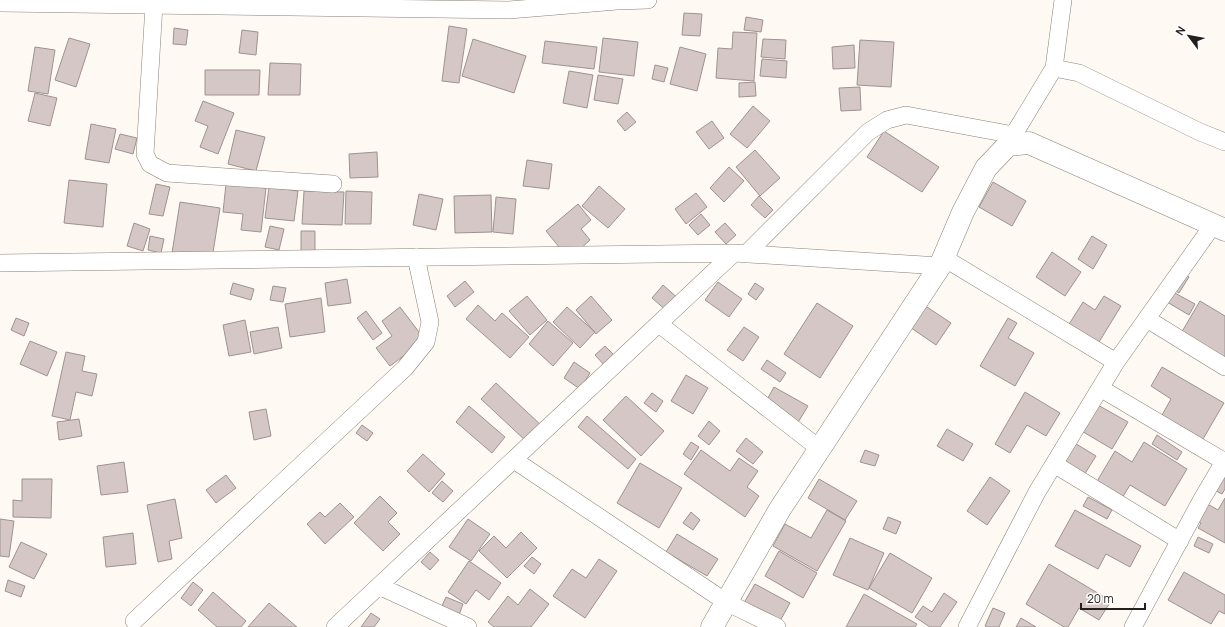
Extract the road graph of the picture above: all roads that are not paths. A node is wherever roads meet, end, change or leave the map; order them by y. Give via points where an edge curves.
1 (648, 0) edge
2 (1063, 0) edge
3 (0, 3) edge
4 (154, 5) junction
5 (1054, 68) junction
6 (1011, 140) junction
7 (1225, 142) edge
8 (333, 184) dead end
9 (1219, 227) edge
10 (740, 254) junction
11 (416, 257) junction
12 (942, 262) junction
13 (0, 263) edge
14 (1146, 319) junction
15 (659, 324) junction
16 (1116, 362) junction
17 (1225, 367) edge
18 (1100, 388) junction
19 (820, 449) junction
20 (514, 460) junction
21 (1225, 461) edge
22 (1054, 464) junction
23 (1180, 541) junction
24 (379, 586) junction
25 (726, 602) junction
26 (134, 621) dead end
27 (335, 627) edge
28 (468, 627) edge
29 (712, 627) edge
30 (777, 627) edge
31 (968, 627) edge
32 (1133, 627) edge

1 - 4 street via 509,10
2 - 5 street
3 - 4 street
4 - 8 street via 145,154 150,164 167,173
5 - 6 street
5 - 7 street via 1079,73
6 - 9 street via 1029,143
6 - 10 street via 906,115 887,120 868,132
6 - 12 street via 986,168 962,212
9 - 14 street
10 - 11 street
10 - 12 street
10 - 15 street
11 - 13 street
11 - 26 street via 430,322 426,342 405,368
12 - 16 street
12 - 19 street
14 - 16 street
14 - 17 street
15 - 19 street
15 - 20 street
16 - 18 street
18 - 21 street
18 - 22 street
19 - 25 street via 780,509
20 - 24 street
20 - 25 street
21 - 23 street
22 - 23 street
22 - 31 street
23 - 32 street
24 - 27 street
24 - 28 street
25 - 29 street
25 - 30 street

